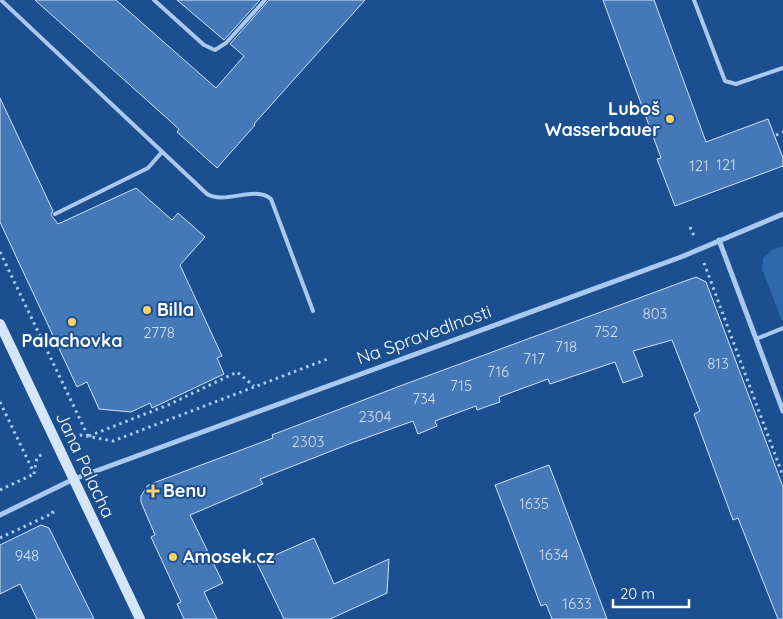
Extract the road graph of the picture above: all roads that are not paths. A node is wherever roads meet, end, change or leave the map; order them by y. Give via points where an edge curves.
1 (1, 0) edge
2 (154, 0) edge
3 (265, 0) edge
4 (694, 0) edge
5 (783, 68) edge
6 (162, 152) junction
7 (55, 214) dead end
8 (783, 214) edge
9 (719, 240) junction
10 (313, 311) dead end
11 (0, 324) edge
12 (783, 328) edge
13 (756, 339) junction
14 (783, 411) edge
15 (74, 479) junction
16 (0, 515) edge
17 (140, 619) edge

1 - 6 lane
2 - 3 lane via 204,46 215,50 226,43
4 - 5 lane via 725,81 736,84
6 - 7 lane via 148,168
6 - 10 lane via 212,197 262,195 271,200
8 - 9 street, Na Spravedlnosti
9 - 13 street
9 - 15 street, Na Spravedlnosti
11 - 15 main road, Jana Palacha
12 - 13 lane
13 - 14 street
15 - 16 street, Na Spravedlnosti
15 - 17 main road, Jana Palacha

